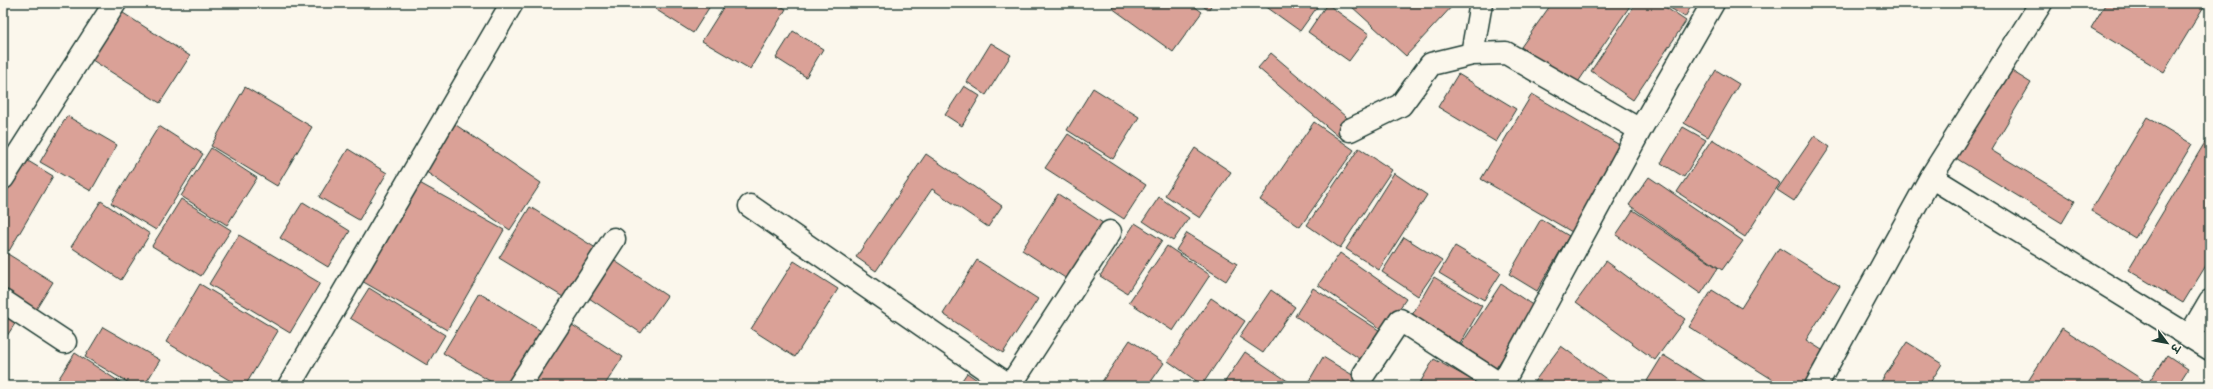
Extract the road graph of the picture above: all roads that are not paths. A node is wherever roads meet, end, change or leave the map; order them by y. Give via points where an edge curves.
1 (115, 3) edge
2 (512, 3) edge
3 (1481, 3) edge
4 (1713, 3) edge
5 (2041, 3) edge
6 (1472, 54) junction
7 (1350, 130) dead end
8 (1640, 130) junction
9 (1931, 177) junction
10 (3, 178) edge
11 (750, 206) dead end
12 (1110, 232) dead end
13 (614, 239) dead end
14 (3, 301) edge
15 (2210, 301) edge
16 (2190, 335) junction
17 (65, 342) dead end
18 (2210, 349) edge
19 (1364, 374) dead end
20 (1501, 385) edge
21 (289, 386) edge
22 (519, 386) edge
23 (1816, 386) edge

1 - 10 street
2 - 21 street
3 - 6 street
4 - 8 street
5 - 9 street
6 - 7 street via 1431,64 1401,105
6 - 8 street via 1506,53
8 - 20 street
9 - 16 street
9 - 23 street
11 - 12 street via 1010,386
13 - 22 street
14 - 17 street
15 - 16 street
16 - 18 street
19 - 20 street via 1400,320

